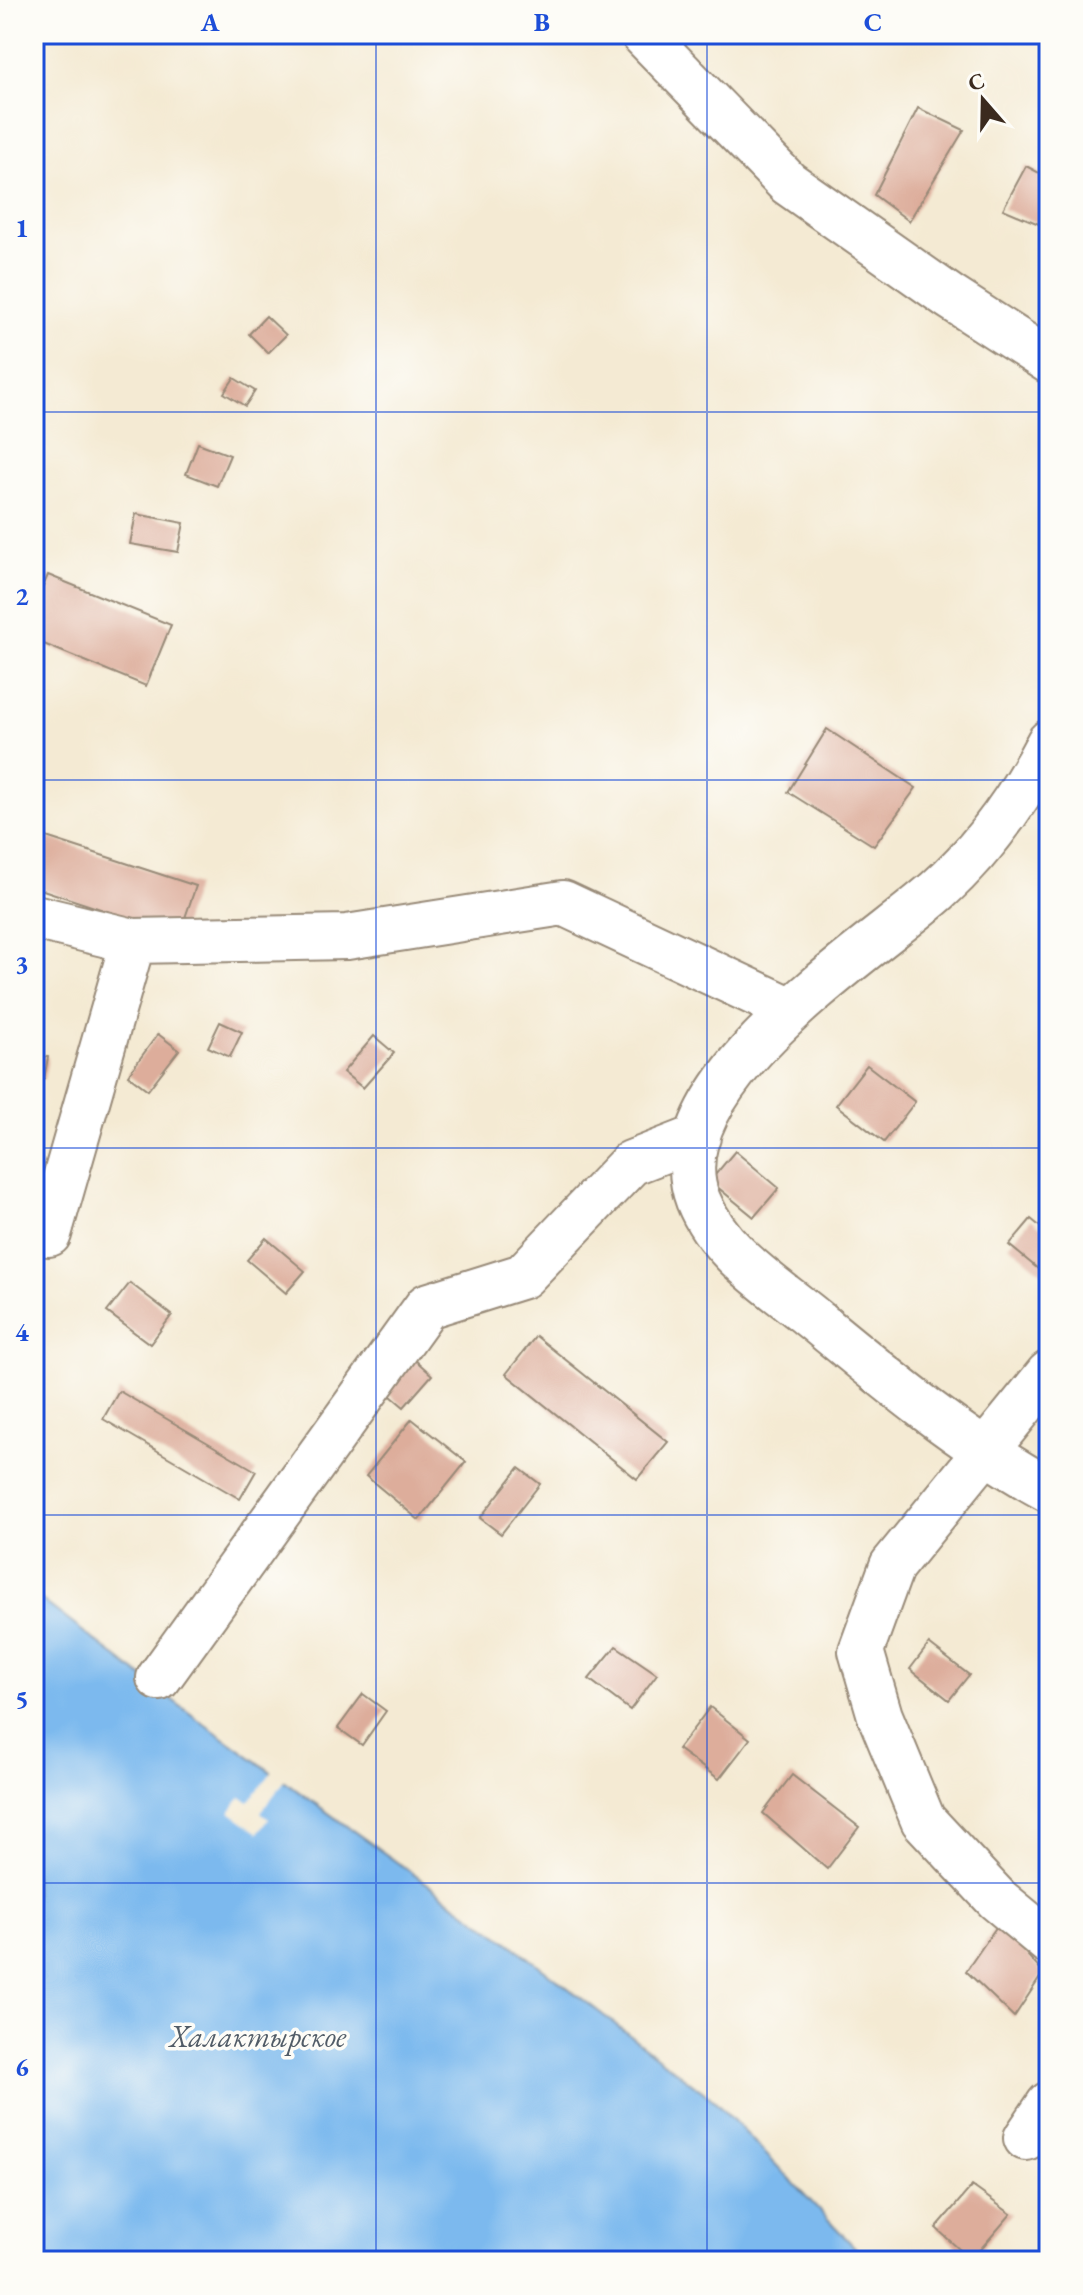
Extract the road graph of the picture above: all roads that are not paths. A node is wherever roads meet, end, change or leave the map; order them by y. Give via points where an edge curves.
1 (643, 34) edge
2 (1049, 361) edge
3 (1049, 742) edge
4 (34, 917) edge
5 (133, 941) junction
6 (789, 1009) junction
7 (698, 1137) junction
8 (49, 1234) dead end
9 (1049, 1373) edge
10 (984, 1450) junction
11 (1049, 1490) edge
12 (159, 1678) dead end
13 (1049, 1942) edge

1 - 2 street via 788,183
3 - 6 street via 1004,817 954,874
4 - 5 street
5 - 6 street via 347,937 563,903
5 - 8 street
6 - 7 street via 740,1065
7 - 10 street via 693,1168 698,1200 735,1255
7 - 12 street via 631,1163 523,1276 427,1306
9 - 10 street
10 - 11 street
10 - 13 street via 892,1566 861,1651 880,1716 923,1820 997,1899

